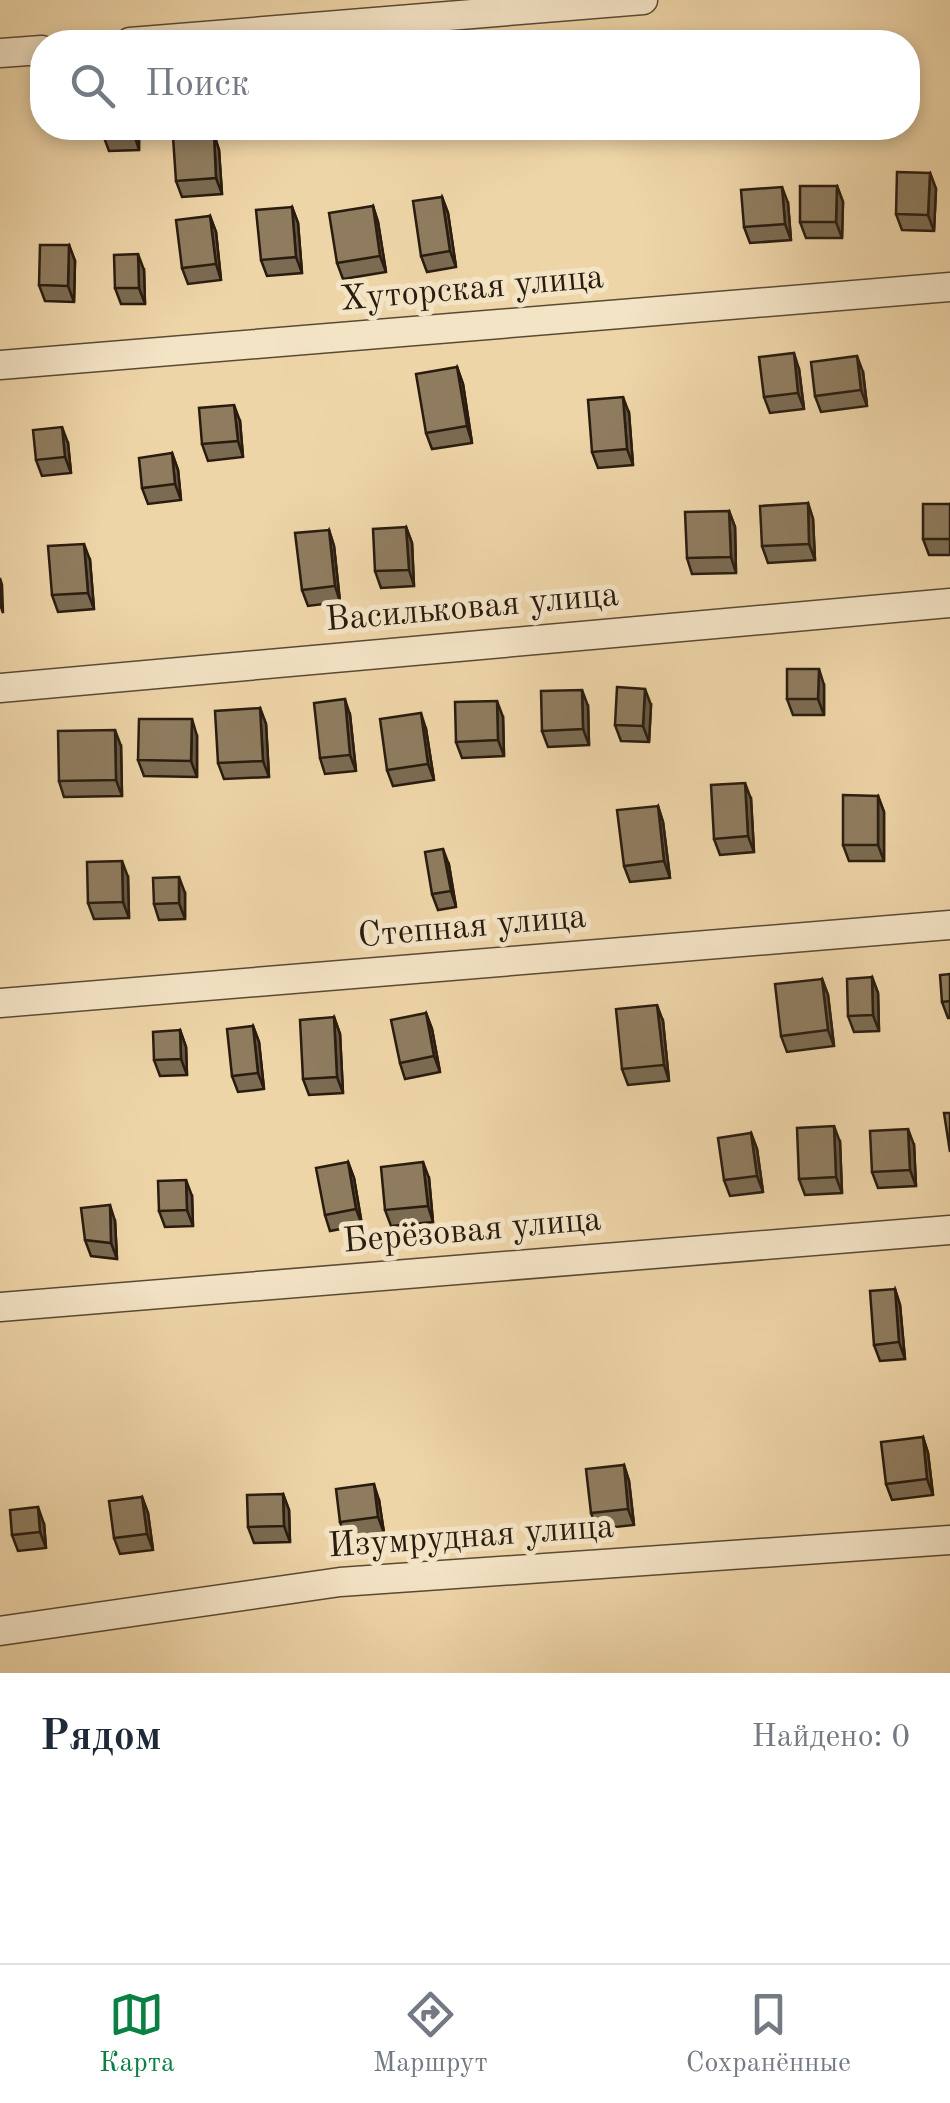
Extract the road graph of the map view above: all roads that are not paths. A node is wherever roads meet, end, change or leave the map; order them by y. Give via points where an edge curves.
1 (643, 0) edge
2 (277, 30) edge
3 (30, 51) edge
4 (0, 53) edge
5 (950, 288) edge
6 (0, 365) edge
7 (950, 603) edge
8 (0, 688) edge
9 (950, 925) edge
10 (0, 1003) edge
11 (950, 1230) edge
12 (0, 1307) edge
13 (950, 1540) edge
14 (0, 1630) edge

1 - 2 lane
3 - 4 lane
5 - 6 lane, Хуторская улица
7 - 8 lane, Васильковая улица
9 - 10 lane, Степная улица
11 - 12 lane, Берёзовая улица
13 - 14 lane, Изумрудная улица via 340,1582

